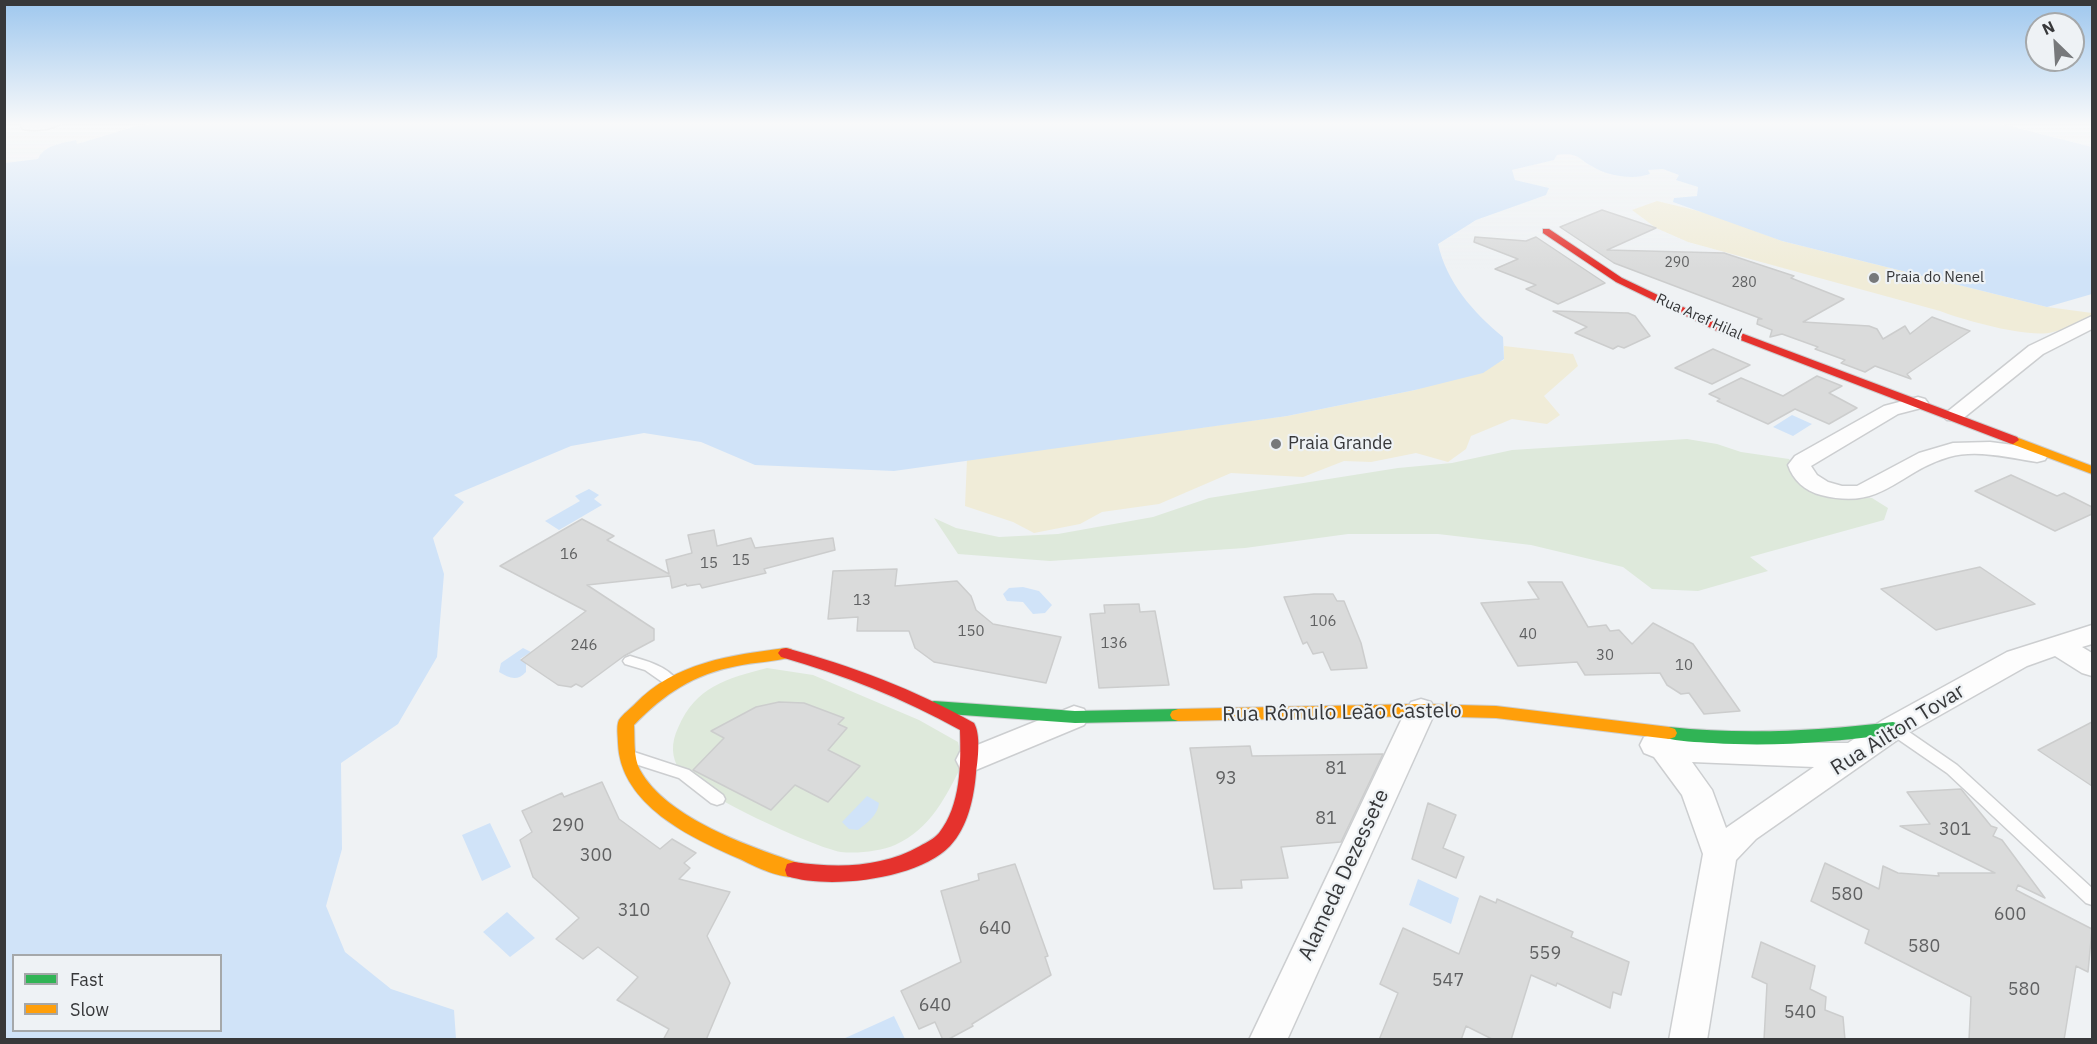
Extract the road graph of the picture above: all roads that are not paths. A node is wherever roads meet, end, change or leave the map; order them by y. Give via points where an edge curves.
1 (1546, 231) dead end
2 (2092, 322) edge
3 (1862, 383) junction
4 (1918, 403) junction
5 (1891, 410) junction
6 (1954, 416) junction
7 (2037, 455) junction
8 (2092, 470) edge
9 (2092, 476) edge
10 (2092, 634) edge
11 (2058, 645) junction
12 (630, 661) dead end
13 (2092, 666) edge
14 (670, 680) junction
15 (934, 707) junction
16 (1421, 710) junction
17 (1075, 717) junction
18 (1608, 724) junction
19 (1893, 728) junction
20 (1665, 749) junction
21 (627, 755) junction
22 (1855, 755) junction
23 (971, 760) junction
24 (717, 799) dead end
25 (1720, 854) junction
26 (2092, 898) edge
27 (1268, 1040) edge
28 (1688, 1040) edge

1 - 3 street, Rua Aref Hilal via 1619,280 1679,310
2 - 6 street via 2036,350
3 - 4 street, Rua Aref Hilal
3 - 5 street, Rua Aref Hilal via 1887,402
4 - 5 street
4 - 6 street, Rua Aref Hilal
5 - 7 street via 1932,417
5 - 7 street via 1803,460 1799,465 1802,474 1815,486 1838,494 1860,495 1940,452 1957,449
6 - 8 street, Rua Aref Hilal
7 - 9 street
10 - 11 street, Rua Ailton Tovar
11 - 13 street
11 - 19 street, Rua Ailton Tovar via 2017,659
12 - 14 lane via 650,667
14 - 15 street, Rua Rômulo Leão Castelo via 702,667 786,653 860,674
14 - 21 street, Rua Rômulo Leão Castelo via 644,700 626,723
15 - 17 street, Rua Rômulo Leão Castelo
15 - 23 street, Rua Rômulo Leão Castelo via 968,727
16 - 17 street, Rua Rômulo Leão Castelo
16 - 18 street, Rua Rômulo Leão Castelo via 1496,712
16 - 27 street, Alameda Dezessete
17 - 23 street, Rua Rômulo Leão Castelo
18 - 19 street, Rua Rômulo Leão Castelo via 1715,740 1820,738
18 - 20 street, Rua Rômulo Leão Castelo
19 - 22 street, Rua Ailton Tovar
19 - 26 lane via 1952,770
20 - 22 street, Rua Rômulo Leão Castelo via 1757,755
20 - 25 street via 1696,790
21 - 23 street, Rua Rômulo Leão Castelo via 636,780 660,804 694,825 742,853 784,868 828,876 899,868 946,839 963,801
21 - 24 lane via 684,774
22 - 25 street, Rua Ailton Tovar via 1744,830
25 - 28 street

